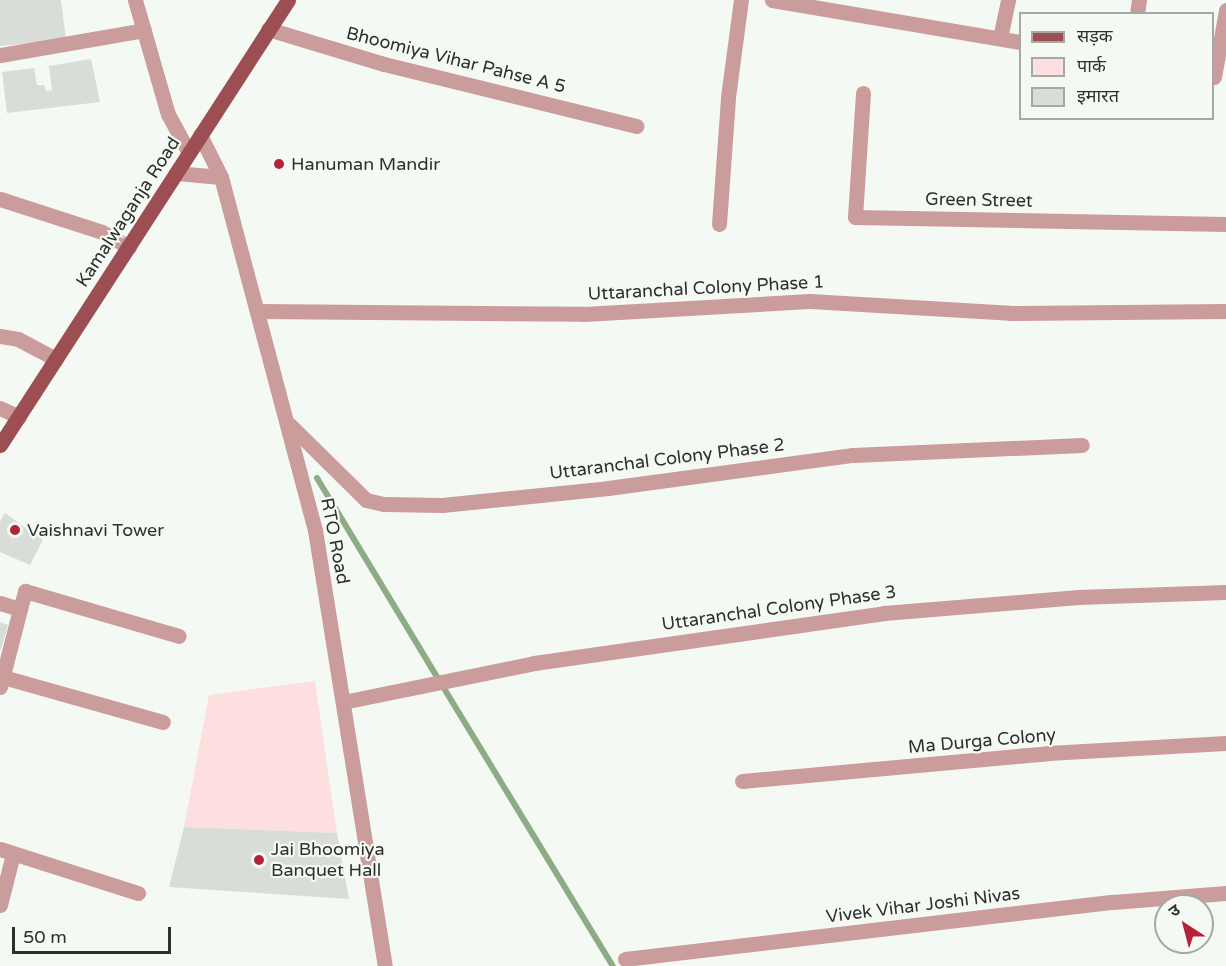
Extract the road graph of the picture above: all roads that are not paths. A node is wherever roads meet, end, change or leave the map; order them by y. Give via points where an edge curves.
1 (135, 0) edge
2 (288, 0) edge
3 (741, 0) edge
4 (772, 0) edge
5 (1008, 0) edge
6 (858, 7) edge
7 (1226, 10) edge
8 (268, 29) junction
9 (144, 30) junction
10 (1000, 38) junction
11 (1019, 42) edge
12 (0, 55) edge
13 (1218, 77) edge
14 (863, 93) dead end
15 (636, 126) dead end
16 (200, 135) junction
17 (189, 153) junction
18 (176, 173) junction
19 (221, 177) junction
20 (0, 199) edge
21 (719, 224) dead end
22 (1226, 224) edge
23 (129, 247) junction
24 (259, 310) junction
25 (1226, 311) edge
26 (0, 336) edge
27 (56, 359) junction
28 (0, 408) edge
29 (19, 417) junction
30 (288, 423) junction
31 (0, 445) edge
32 (1082, 446) dead end
33 (1226, 591) edge
34 (0, 603) edge
35 (20, 609) junction
36 (179, 636) dead end
37 (2, 682) edge
38 (343, 702) junction
39 (163, 722) dead end
40 (1226, 743) edge
41 (742, 781) dead end
42 (7, 851) edge
43 (138, 893) dead end
44 (1226, 893) edge
45 (0, 905) edge
46 (625, 959) dead end
47 (385, 966) edge

1 - 9 street
2 - 8 main road, Kamalwaganja Road
3 - 21 street via 728,97
4 - 6 street
5 - 10 street
6 - 10 street
7 - 13 street
8 - 15 street, Bhoomiya Vihar Pahse A 5 via 384,64
8 - 16 main road, Kamalwaganja Road
9 - 12 street
9 - 17 street via 171,124
10 - 11 street
14 - 22 street, Green Street via 855,217
16 - 17 main road, Kamalwaganja Road
16 - 19 street, RTO Road
17 - 18 main road, Kamalwaganja Road
18 - 19 street
18 - 23 main road, Kamalwaganja Road
19 - 24 street, RTO Road
20 - 23 street via 102,232
23 - 27 main road, Kamalwaganja Road
24 - 25 street, Uttaranchal Colony Phase 1 via 584,314 810,301 1010,313
24 - 30 street, RTO Road
26 - 27 street via 18,339
27 - 29 main road, Kamalwaganja Road
28 - 29 street
29 - 31 main road, Kamalwaganja Road
30 - 32 street, Uttaranchal Colony Phase 2 via 366,500 384,504 442,505 608,488 853,455
30 - 38 street, RTO Road via 315,530
33 - 38 street, Uttaranchal Colony Phase 3 via 1078,597 884,613 534,663
34 - 35 street
35 - 36 street via 25,591
35 - 37 street
37 - 39 street
38 - 47 street, RTO Road
40 - 41 street, Ma Durga Colony via 1048,753
42 - 43 street
42 - 45 street
44 - 46 street, Vivek Vihar Joshi Nivas via 1113,902

